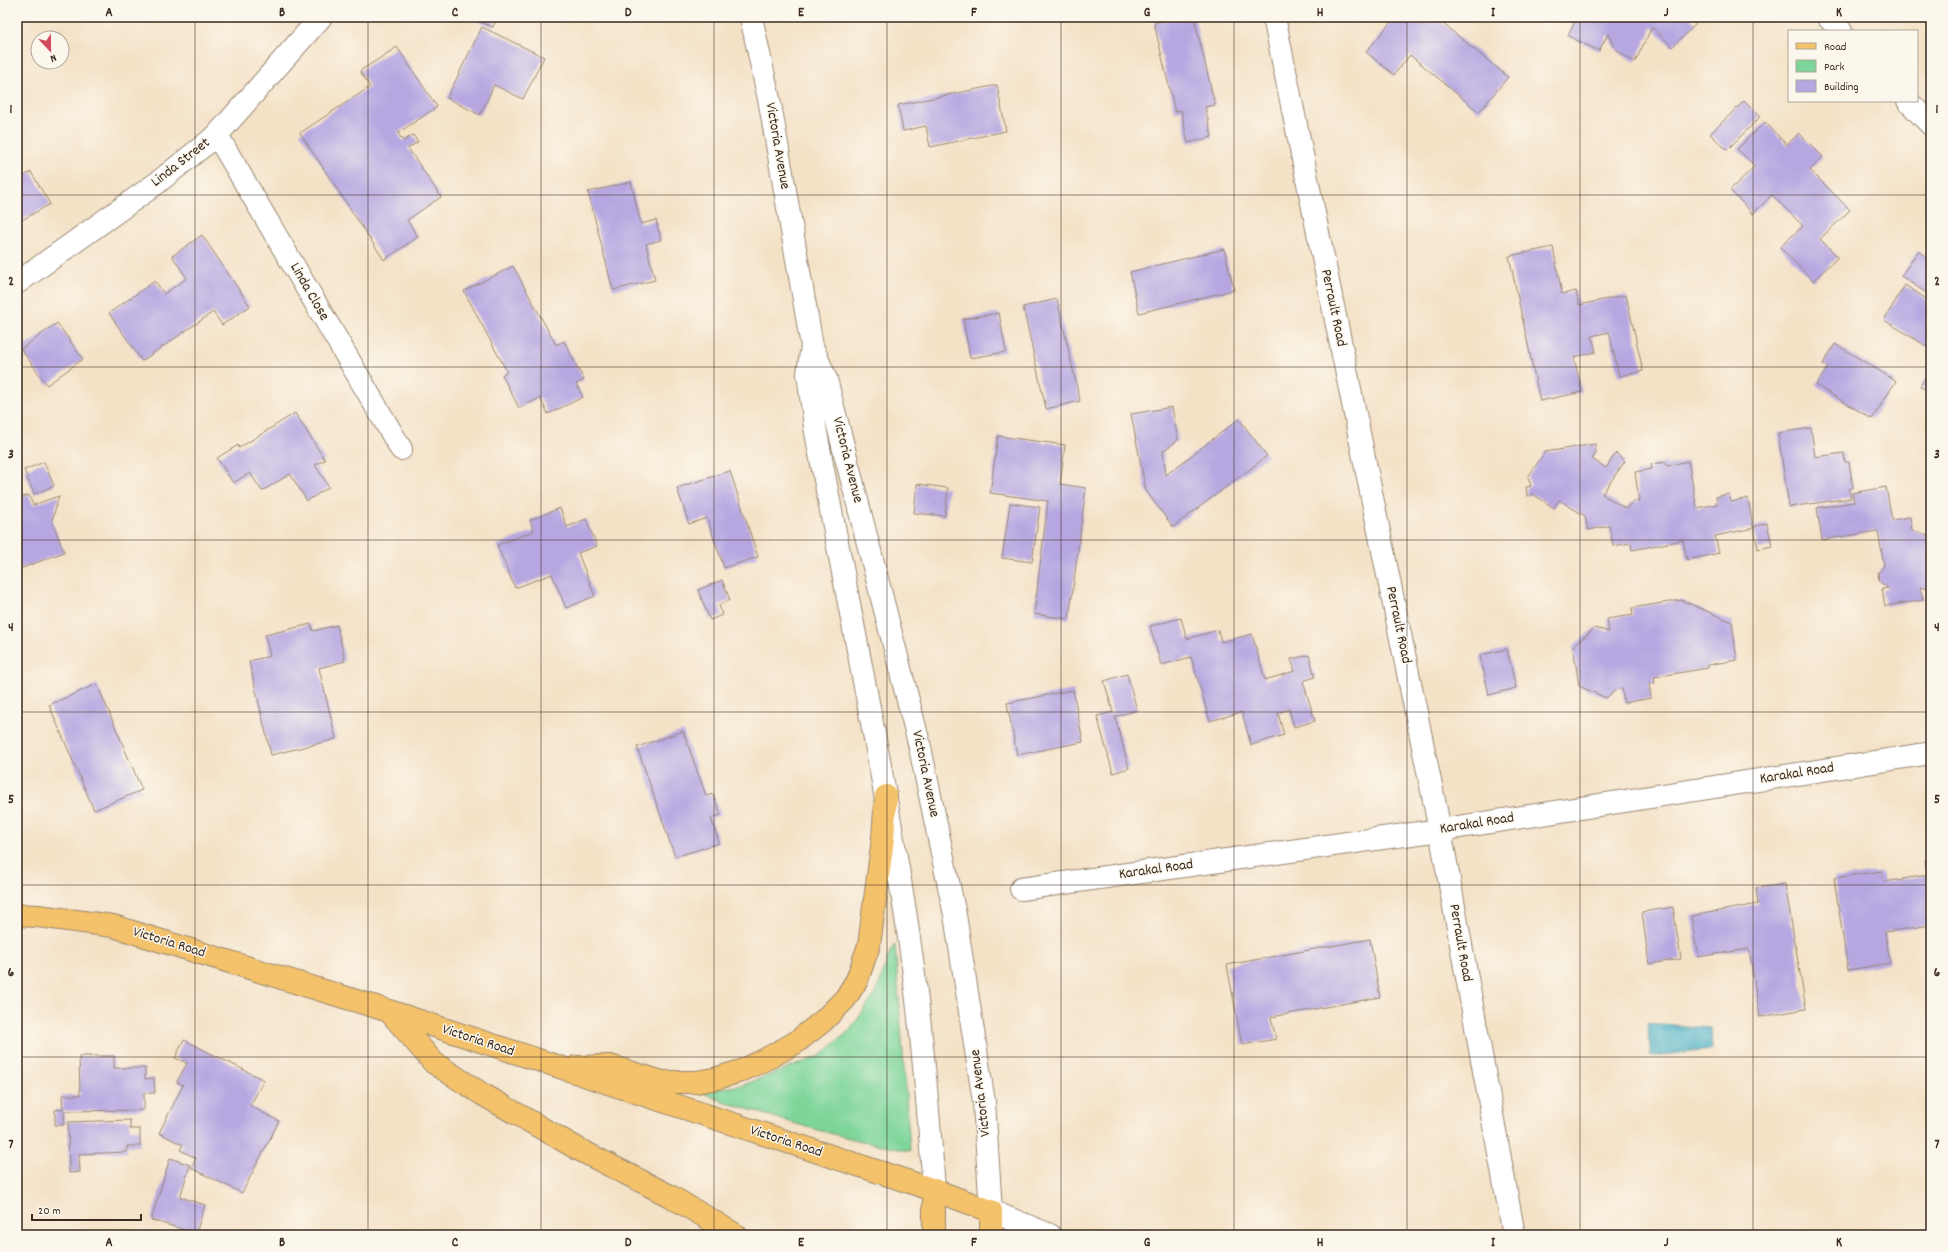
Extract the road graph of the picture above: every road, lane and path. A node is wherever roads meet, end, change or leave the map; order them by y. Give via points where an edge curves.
1 (321, 17) edge
2 (750, 17) edge
3 (1274, 17) edge
4 (1828, 17) edge
5 (1840, 30) edge
6 (1909, 102) edge
7 (1931, 125) edge
8 (216, 135) junction
9 (17, 283) edge
10 (812, 346) junction
11 (401, 449) dead end
12 (1931, 753) edge
13 (886, 796) junction
14 (1440, 830) junction
15 (1021, 889) dead end
16 (17, 915) edge
17 (389, 1011) junction
18 (561, 1068) junction
19 (934, 1190) junction
20 (991, 1211) junction
21 (736, 1235) edge
22 (934, 1235) edge
23 (991, 1235) edge
24 (1050, 1235) edge
25 (1514, 1235) edge

1 - 8 street, Linda Street
2 - 10 street, Victoria Avenue via 770,104
3 - 14 street, Perrault Road
4 - 5 street
6 - 7 street
8 - 9 street, Linda Street via 157,183
8 - 11 street, Linda Close
10 - 13 street, Victoria Avenue via 808,373 815,427
10 - 20 street, Victoria Avenue via 826,379 917,736 952,900 984,1102
12 - 14 street, Karakal Road
13 - 18 main road via 869,945 853,986 845,999 823,1021 795,1043 766,1059 741,1071 696,1082 662,1082 610,1066
13 - 19 street, Victoria Avenue via 910,949 928,1107
14 - 15 street, Karakal Road
14 - 25 street, Perrault Road
16 - 17 main road, Victoria Road via 113,926
17 - 18 main road, Victoria Road
17 - 21 main road via 434,1063 580,1150 670,1196
18 - 19 main road, Victoria Road
19 - 20 main road, Victoria Road
19 - 22 main road
20 - 23 main road
20 - 24 street

